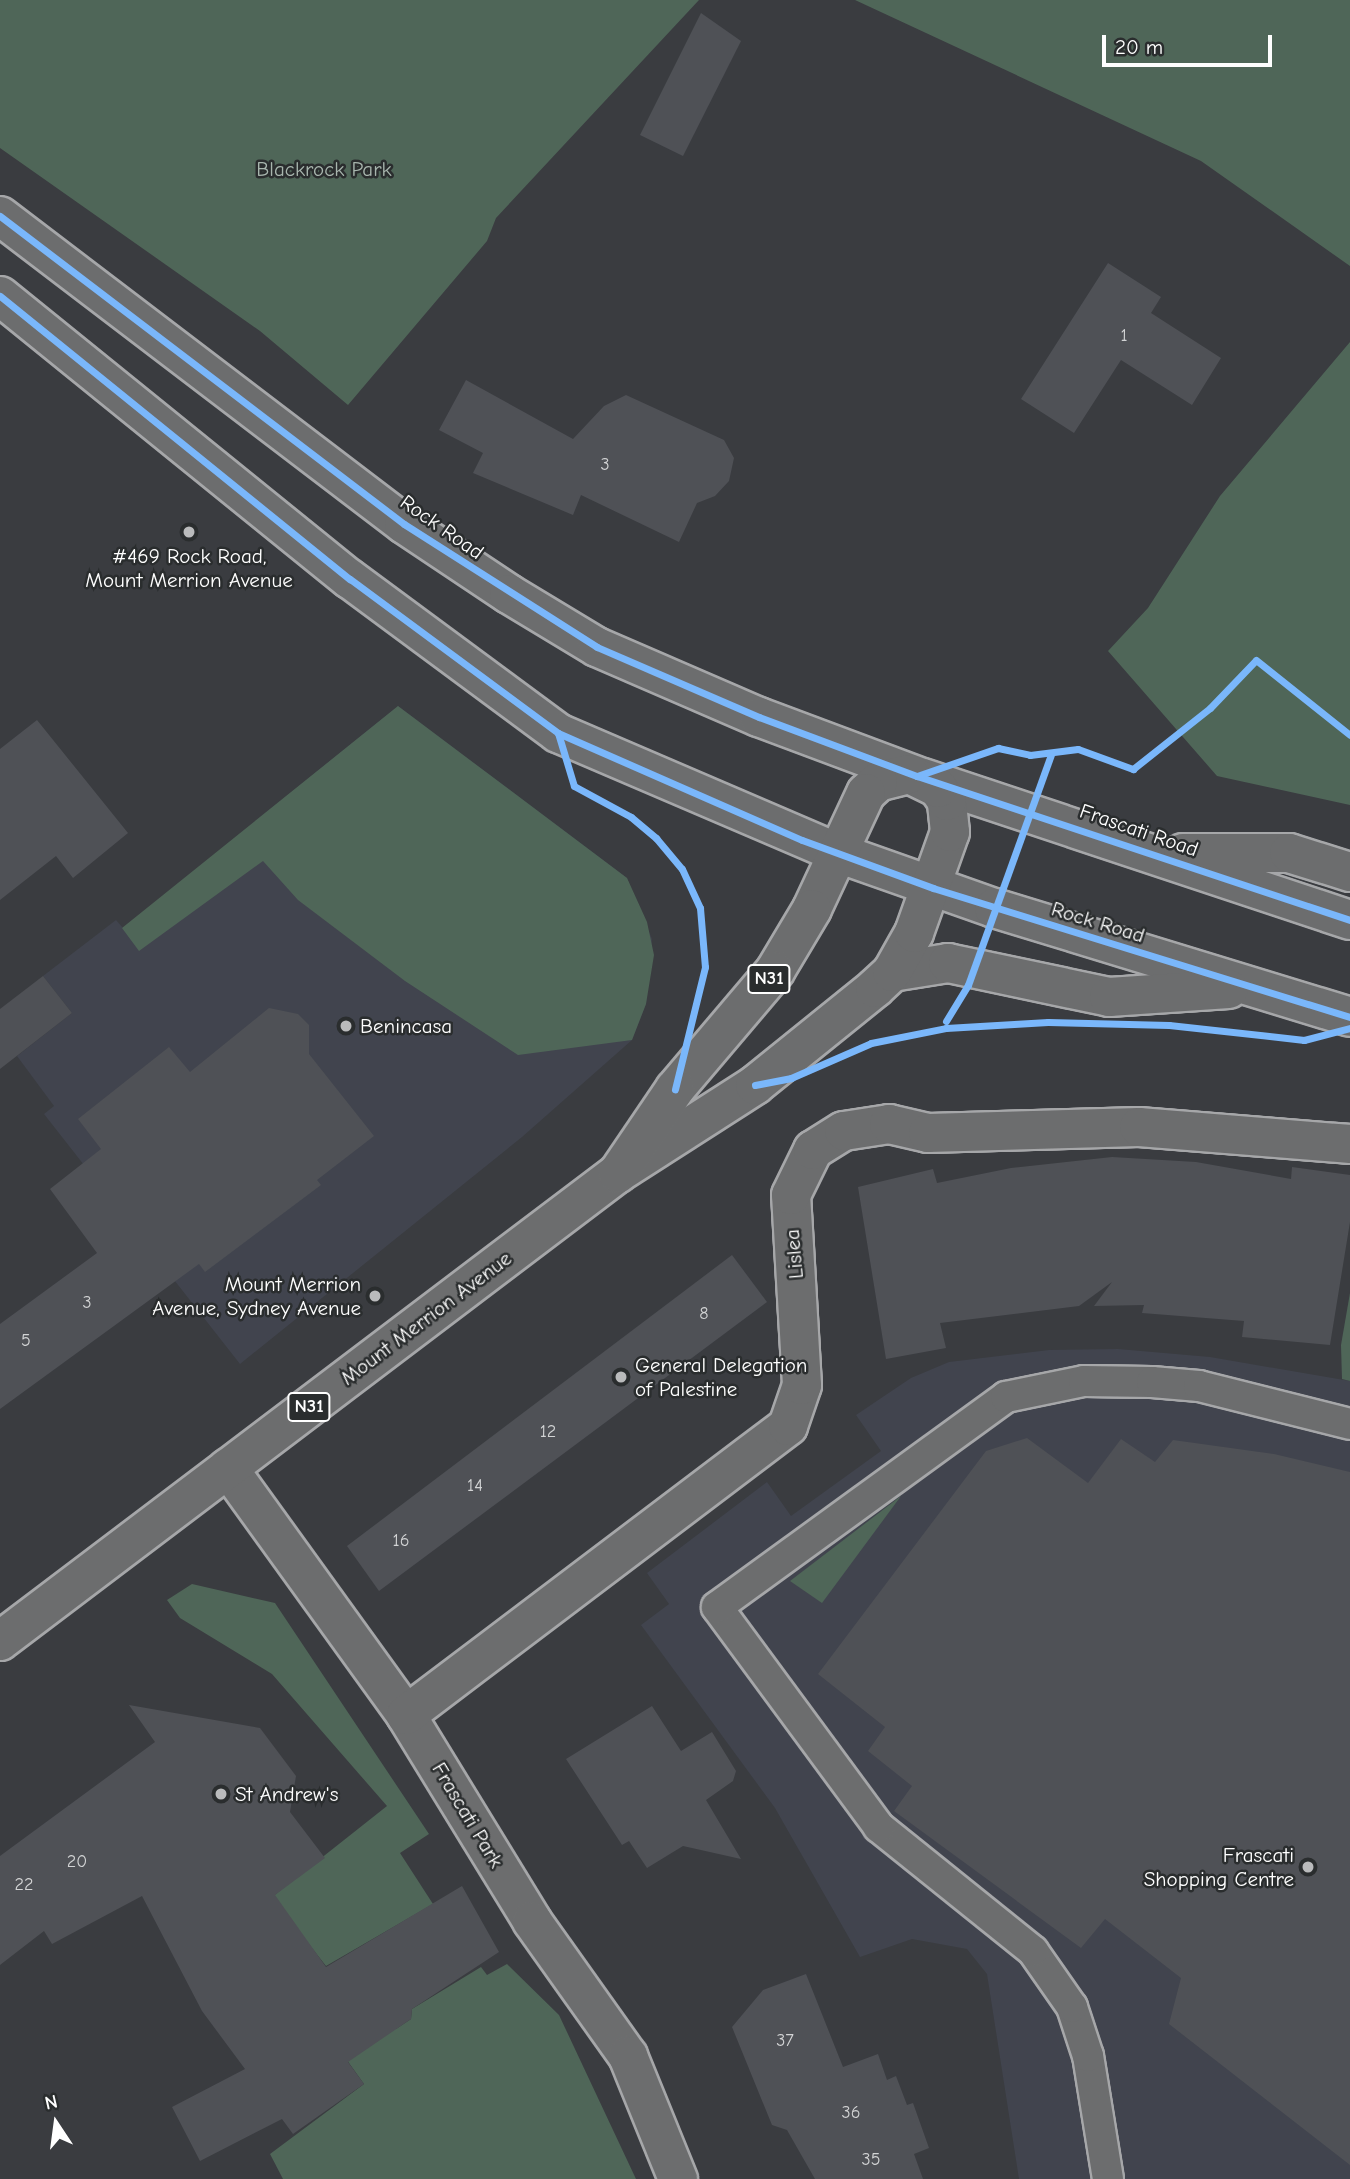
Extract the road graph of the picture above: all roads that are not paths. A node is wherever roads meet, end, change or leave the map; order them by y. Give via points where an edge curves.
1 (0, 216) edge
2 (3, 305) edge
3 (917, 776) junction
4 (838, 853) junction
5 (1149, 853) junction
6 (1350, 872) edge
7 (933, 888) junction
8 (1350, 920) edge
9 (892, 972) junction
10 (1252, 988) junction
11 (1350, 1017) edge
12 (1350, 1144) edge
13 (618, 1173) junction
14 (1350, 1424) edge
15 (228, 1468) junction
16 (0, 1641) edge
17 (406, 1715) junction
18 (678, 2179) edge
19 (1108, 2179) edge

1 - 3 main road, Rock Road via 404,524 509,594 597,647 759,718
2 - 4 main road via 350,579 558,733
3 - 4 main road, Mount Merrion Avenue / N31 via 893,776 866,793
3 - 5 main road, Frascati Road / N31
3 - 7 main road, Mount Merrion Avenue / N31 via 938,788 951,817
4 - 7 main road
4 - 13 main road, Mount Merrion Avenue / N31 via 775,971 675,1089
5 - 6 main road, N31 via 1289,853
5 - 8 main road, Frascati Road / N31
7 - 9 main road, Mount Merrion Avenue / N31
7 - 10 main road, Rock Road
9 - 10 main road via 948,963 1110,997
9 - 13 main road, Mount Merrion Avenue / N31 via 755,1086
10 - 11 main road
12 - 17 main road, Lislea via 1139,1127 928,1133 889,1124 844,1131 813,1150 791,1195 802,1385 788,1426
13 - 15 main road, Mount Merrion Avenue / N31
14 - 19 lane via 1199,1386 1152,1382 1084,1381 1006,1397 718,1607 879,1827 1033,1951 1072,2007 1088,2056
15 - 16 main road, Mount Merrion Avenue / N31
15 - 17 main road, Frascati Park
17 - 18 main road, Frascati Park via 532,1921 628,2056

